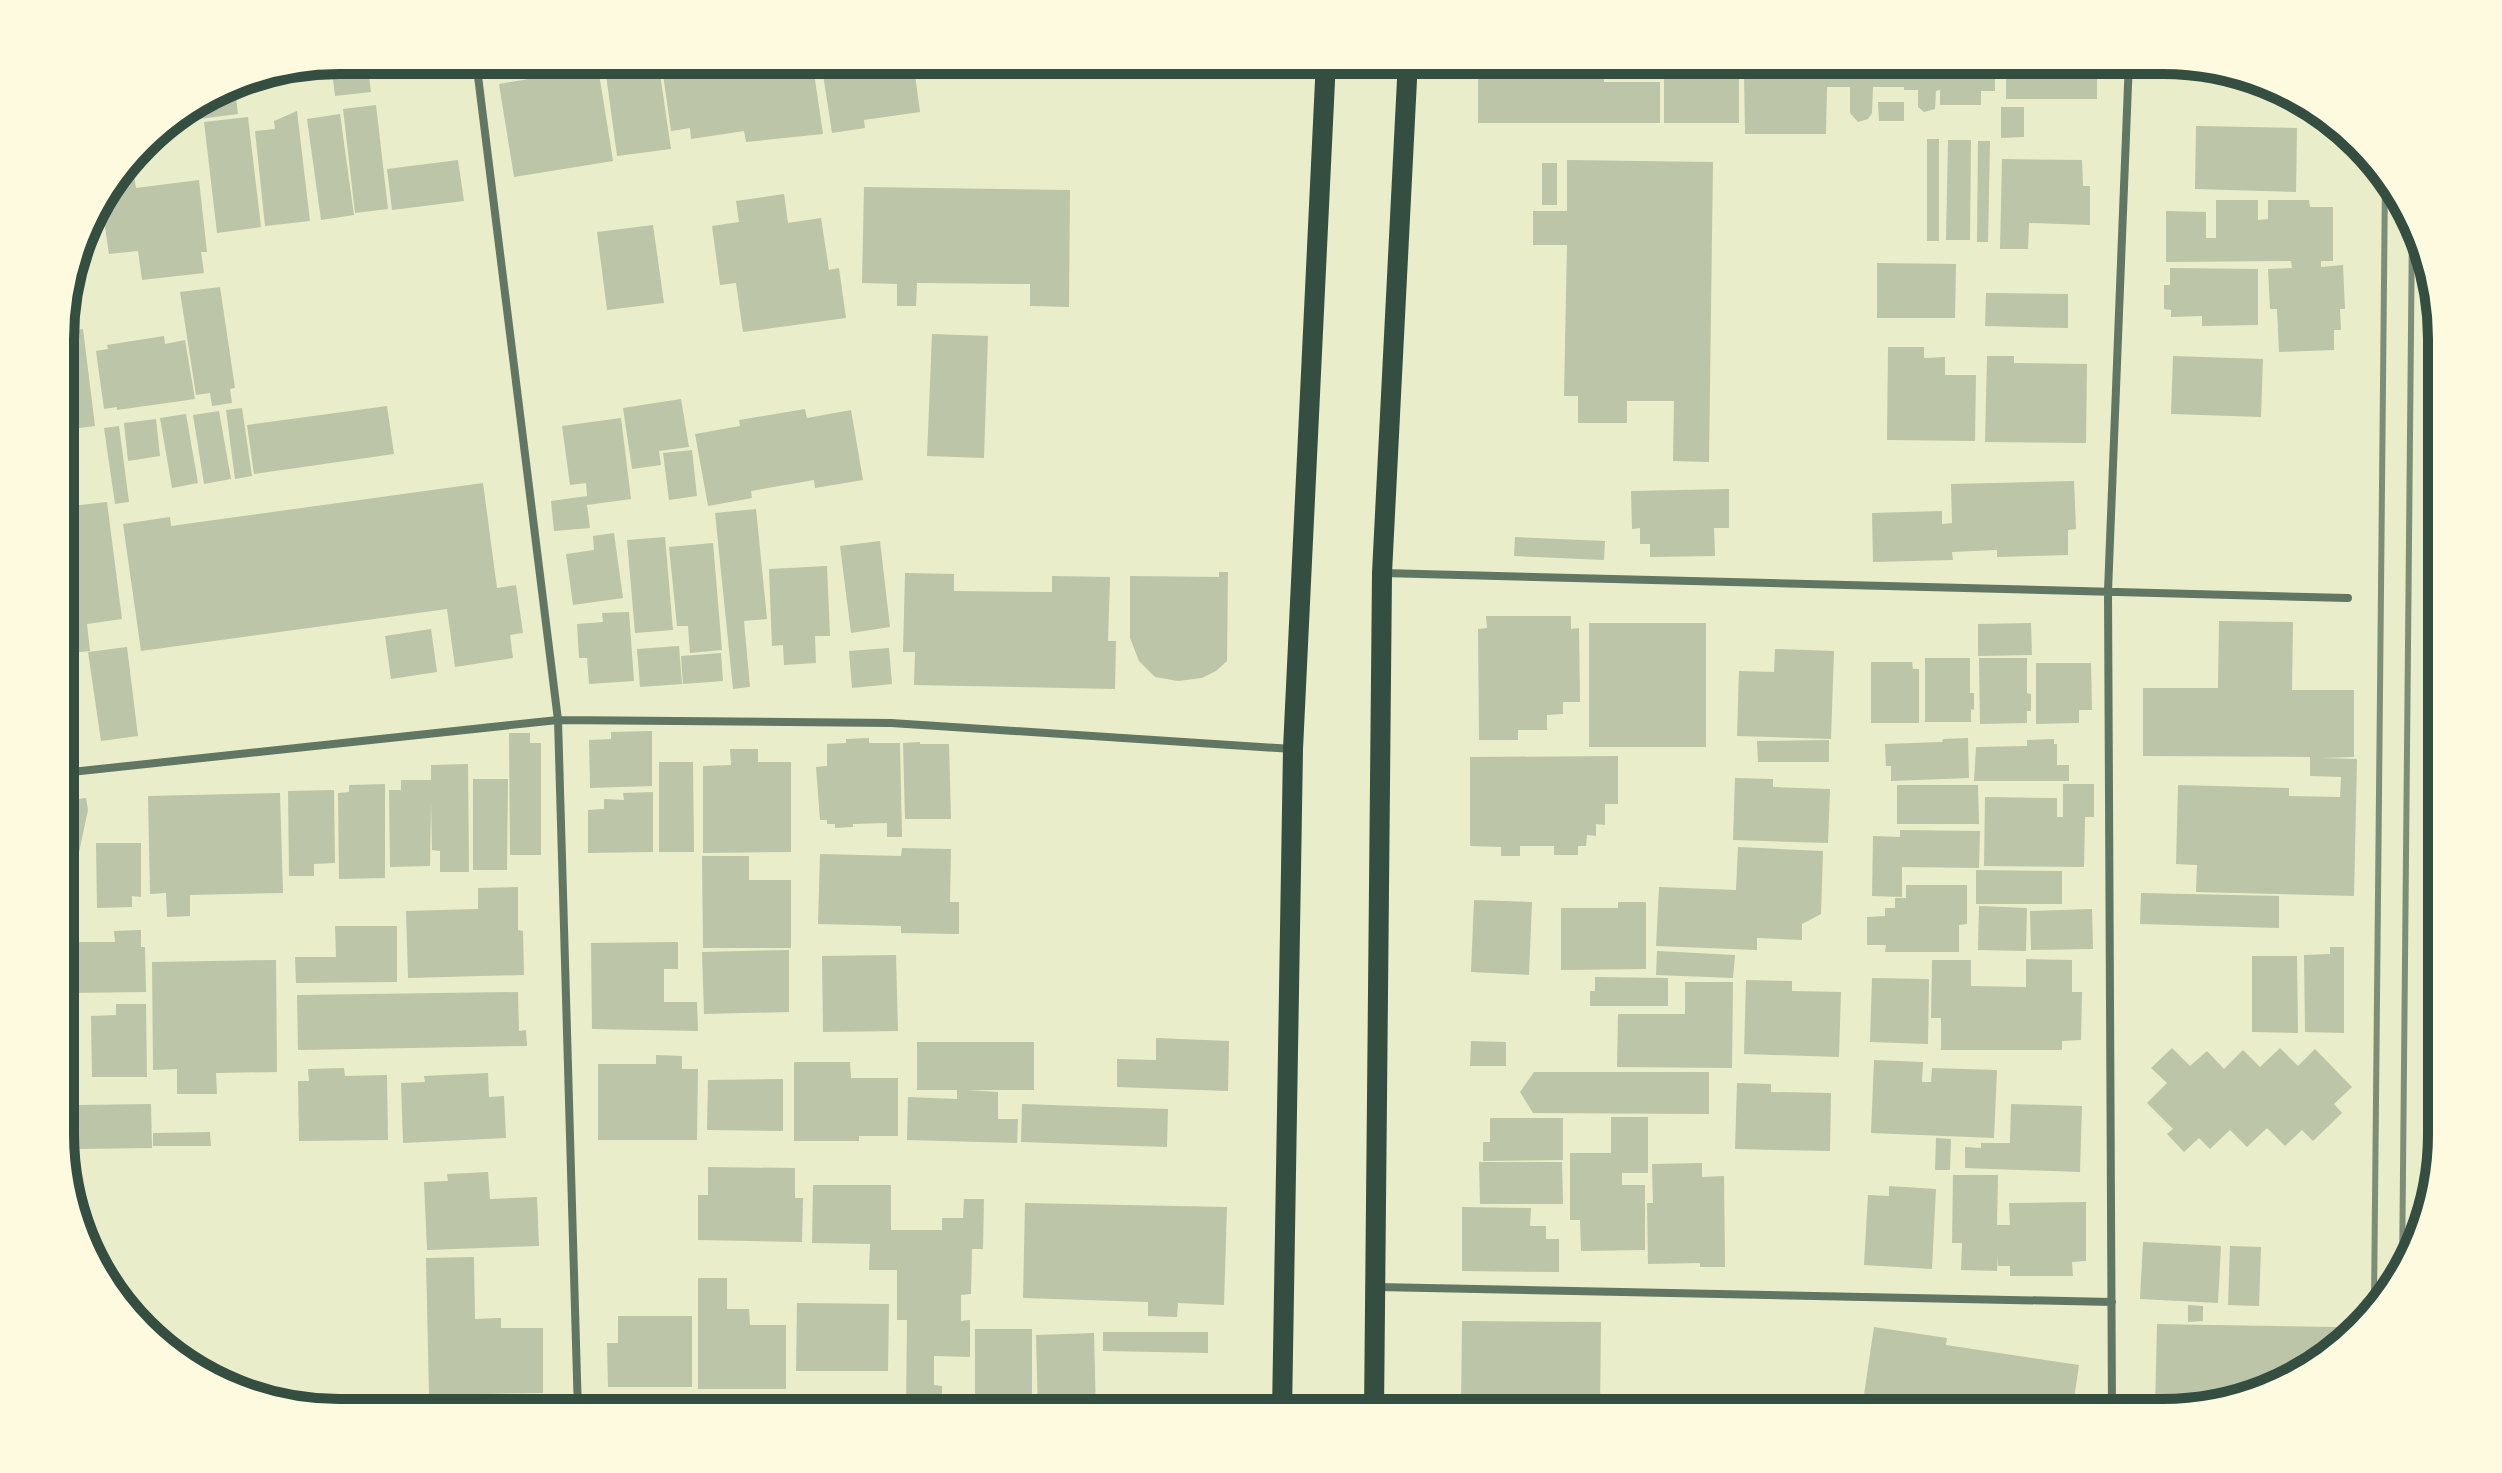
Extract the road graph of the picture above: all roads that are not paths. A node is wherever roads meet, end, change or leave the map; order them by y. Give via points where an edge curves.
1 (1325, 74) edge
2 (1407, 74) edge
3 (2128, 74) edge
4 (478, 75) edge
5 (1382, 573) junction
6 (2108, 591) junction
7 (2348, 598) dead end
8 (558, 720) junction
9 (1293, 749) junction
10 (74, 772) edge
11 (1375, 1287) junction
12 (2112, 1302) junction
13 (1282, 1398) edge
14 (1374, 1398) edge
15 (2112, 1398) edge
16 (578, 1399) edge

1 - 9 main road
2 - 5 main road
3 - 6 street
4 - 8 street
5 - 6 street
5 - 11 main road
6 - 7 street
6 - 12 street
8 - 9 street via 891,723
8 - 10 street
8 - 16 street
9 - 13 main road
11 - 12 street
11 - 14 main road
12 - 15 street

